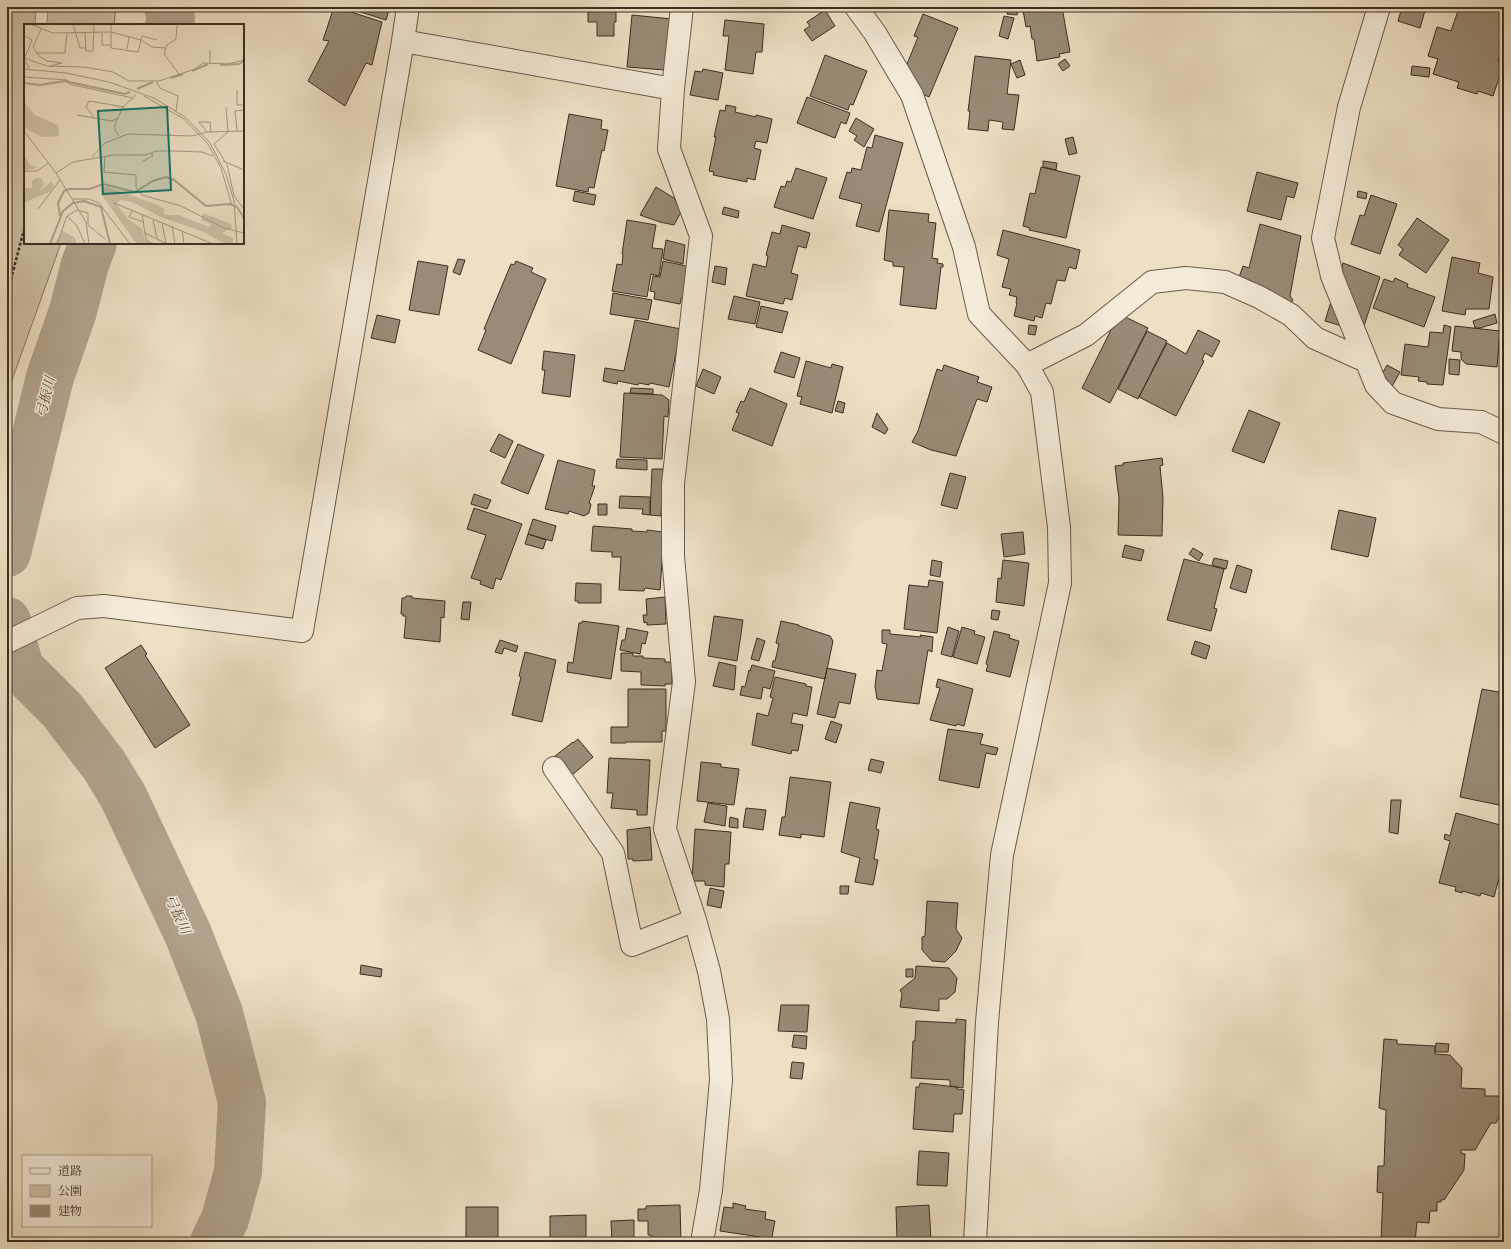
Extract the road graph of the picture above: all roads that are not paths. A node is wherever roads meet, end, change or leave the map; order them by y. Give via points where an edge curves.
1 (42, 7) edge
2 (408, 7) edge
3 (682, 7) edge
4 (856, 7) edge
5 (1379, 7) edge
6 (41, 24) edge
7 (403, 41) junction
8 (673, 89) junction
9 (1366, 361) junction
10 (1027, 365) junction
11 (1504, 433) edge
12 (7, 642) edge
13 (554, 768) dead end
14 (695, 920) junction
15 (702, 1242) edge
16 (975, 1242) edge

1 - 6 lane
2 - 7 street
3 - 8 street
4 - 10 street via 876,33 912,95 964,247 979,314
5 - 9 street via 1349,107 1323,238 1332,276
7 - 8 street
7 - 12 street via 302,631 104,606 77,608
8 - 14 street via 669,149 701,236 673,484 673,556 684,682 665,829
9 - 10 street via 1315,338 1291,315 1259,297 1226,282 1186,278 1152,282 1086,335
9 - 11 street via 1376,386 1393,403 1438,419 1481,422
10 - 16 street via 1042,392 1059,527 1060,583 1002,855 987,1022
13 - 14 street via 613,853 632,945
14 - 15 street via 709,971 718,1019 722,1080 711,1190

